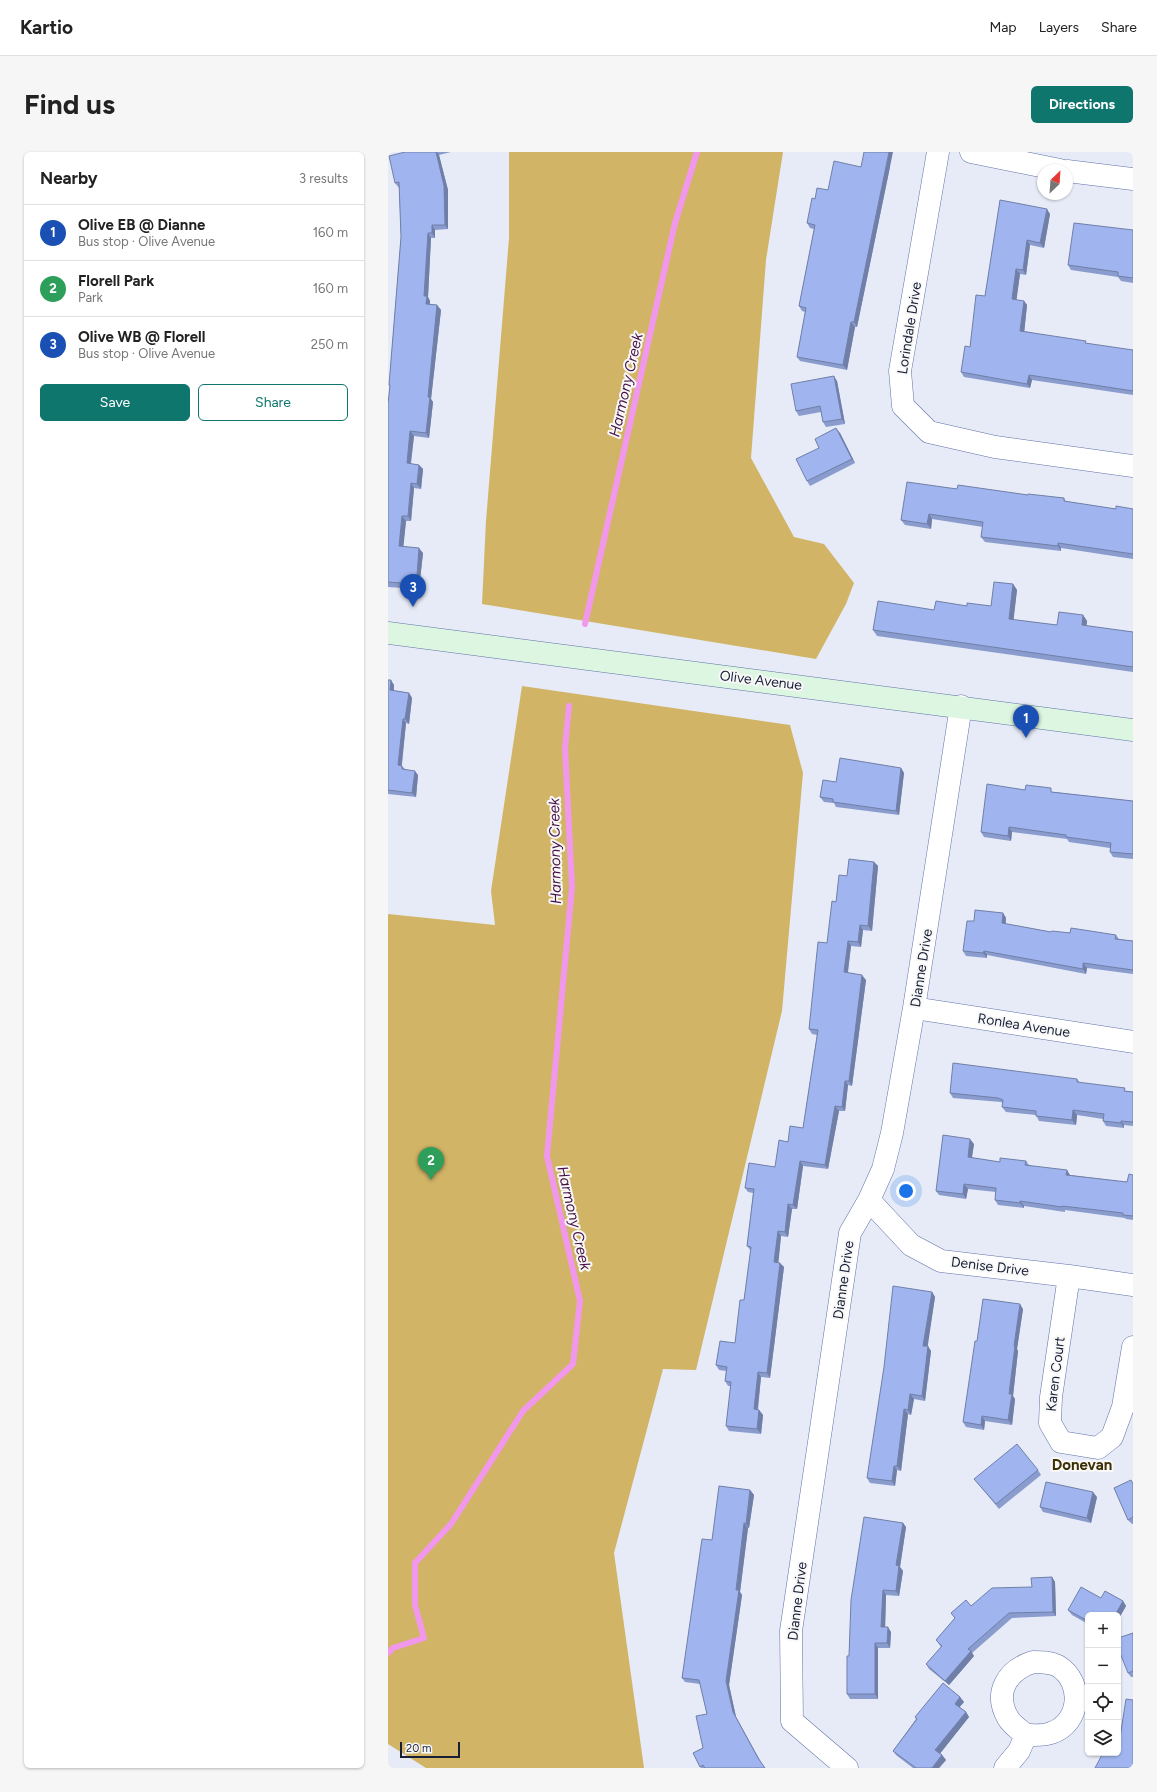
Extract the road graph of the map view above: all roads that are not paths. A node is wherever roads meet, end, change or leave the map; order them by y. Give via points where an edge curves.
1 (938, 152) edge
2 (971, 152) edge
3 (1037, 165) edge
4 (1073, 172) edge
5 (1133, 179) edge
6 (1133, 466) edge
7 (388, 633) edge
8 (961, 706) junction
9 (1133, 730) edge
10 (914, 1008) junction
11 (1133, 1042) edge
12 (869, 1200) junction
13 (1069, 1276) junction
14 (1133, 1285) edge
15 (1133, 1347) edge
16 (1026, 1735) dead end
17 (847, 1768) edge
18 (1005, 1768) edge

1 - 6 street, Lorindale Drive via 900,371 903,406 928,432 995,447
2 - 3 street
4 - 5 street
7 - 8 main road, Olive Avenue
8 - 9 main road, Olive Avenue
8 - 10 street, Dianne Drive
10 - 11 street, Ronlea Avenue
10 - 12 street, Dianne Drive via 892,1133 883,1169
12 - 13 street, Denise Drive via 911,1245 941,1261
12 - 17 street, Dianne Drive via 850,1233 791,1631 792,1721
13 - 14 street, Denise Drive
13 - 15 street, Karen Court via 1051,1397 1050,1423 1061,1442 1098,1448 1112,1437 1123,1407
16 - 18 street via 1020,1751

